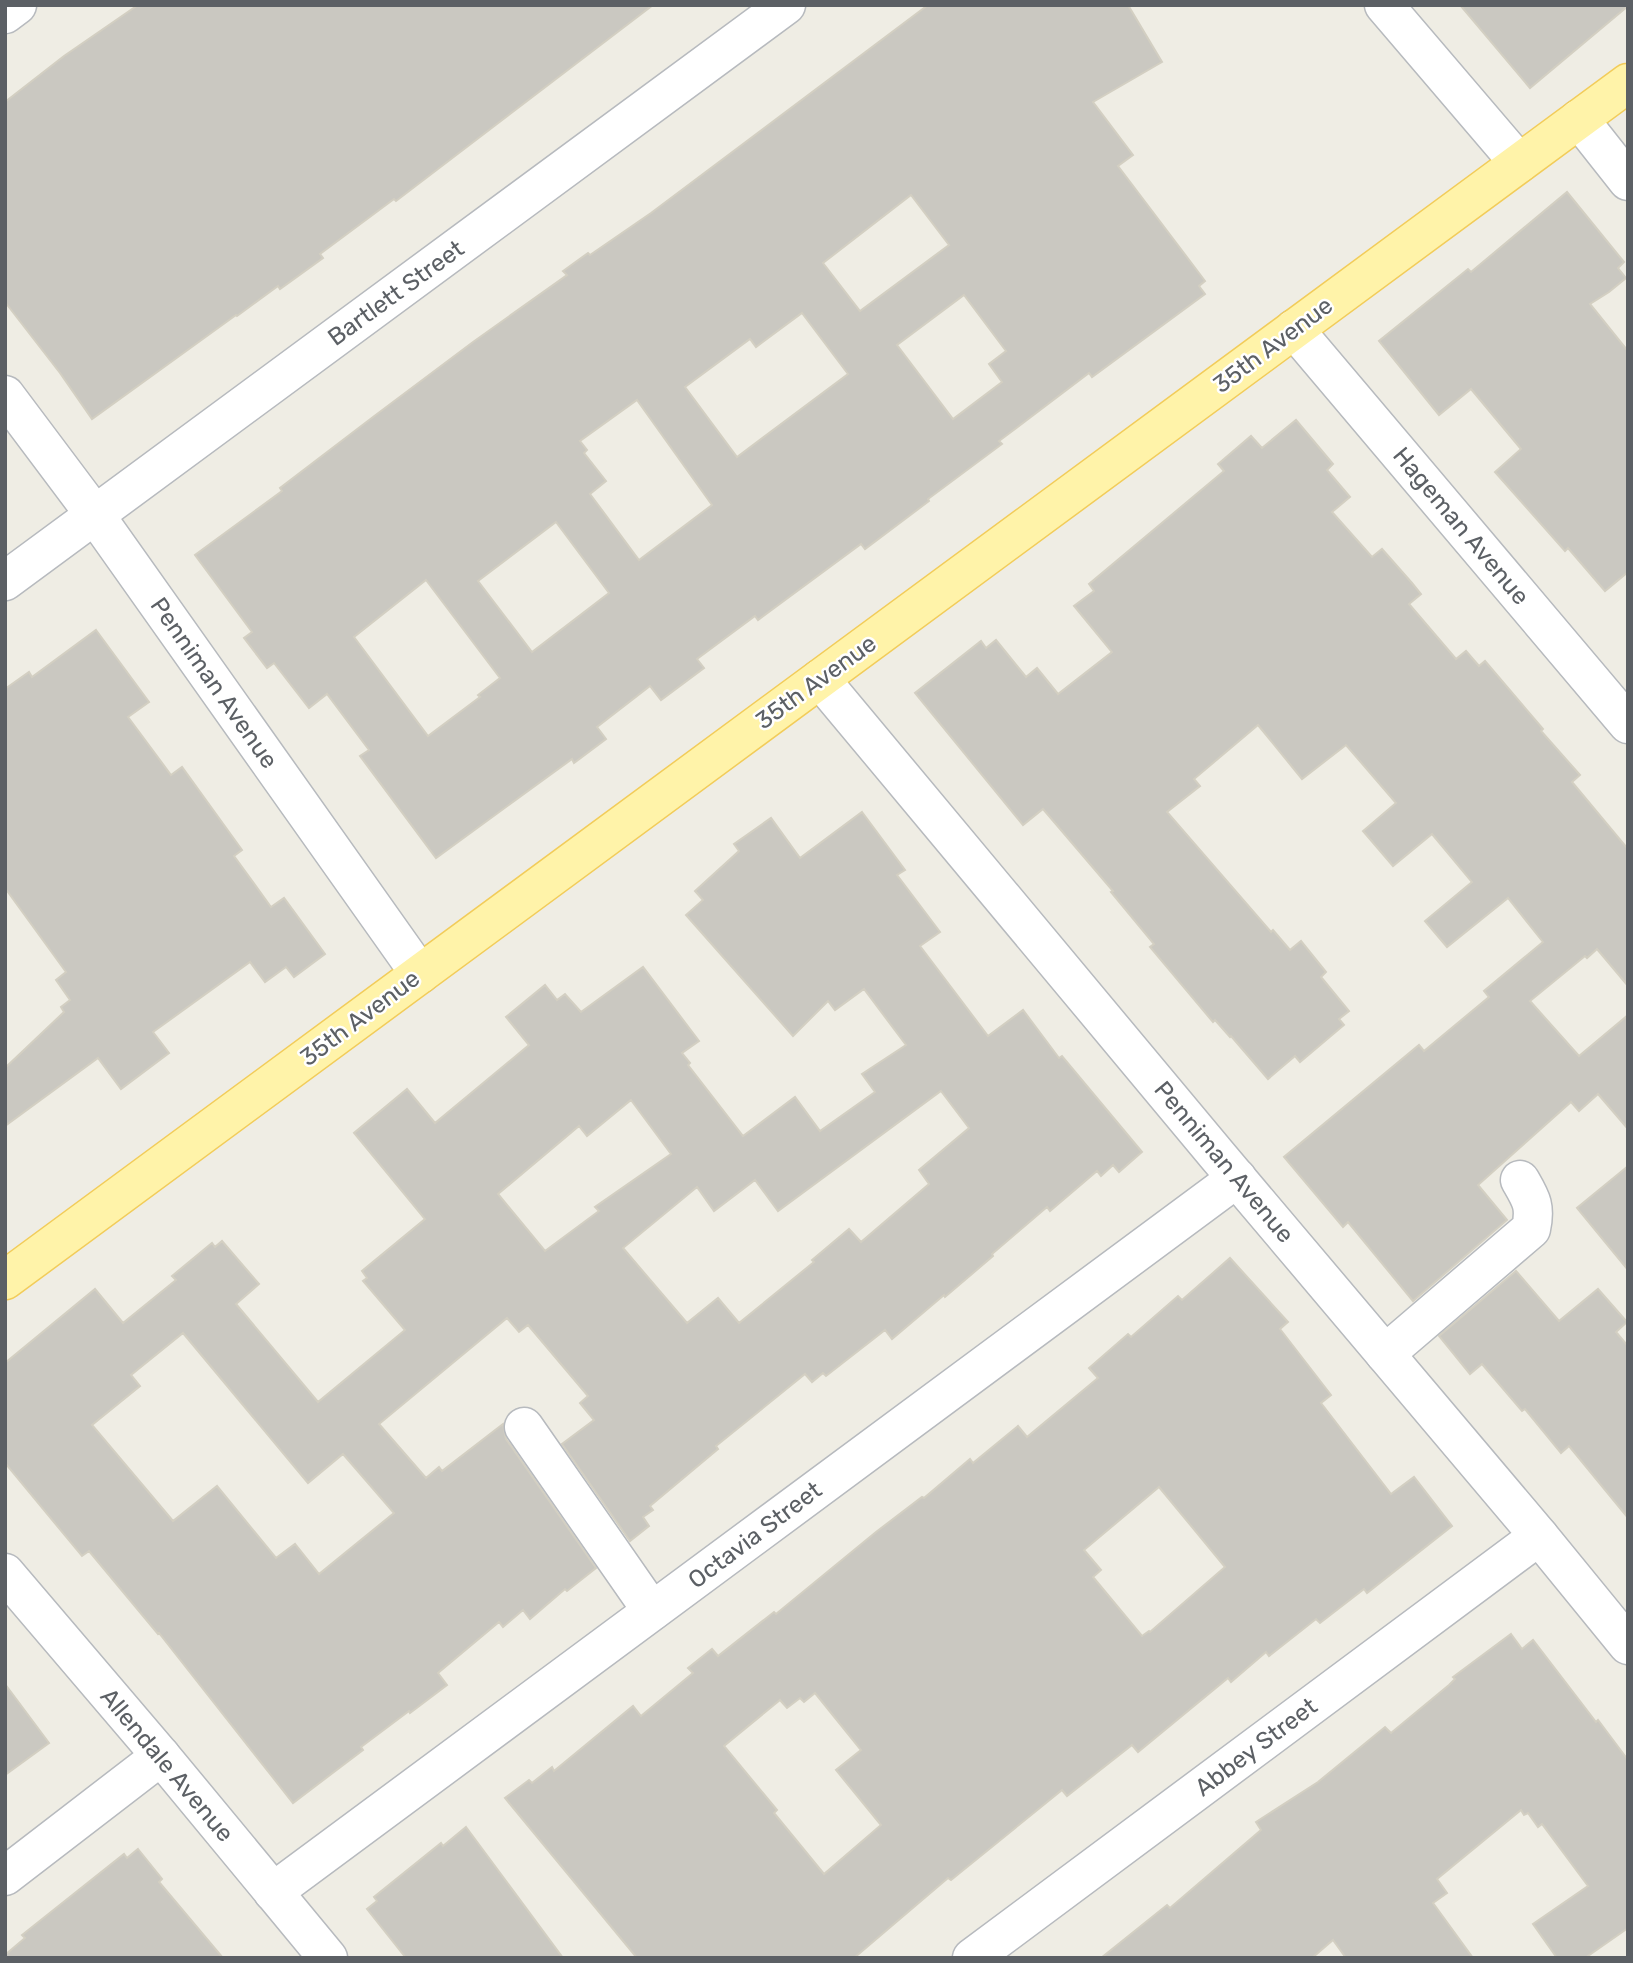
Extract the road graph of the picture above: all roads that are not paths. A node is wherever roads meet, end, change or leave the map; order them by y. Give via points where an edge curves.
1 (17, 5) edge
2 (786, 5) edge
3 (1384, 5) edge
4 (5, 14) edge
5 (1628, 83) edge
6 (1579, 119) junction
7 (1519, 163) junction
8 (1623, 165) edge
9 (1294, 329) junction
10 (5, 395) edge
11 (94, 515) junction
12 (5, 581) edge
13 (820, 679) junction
14 (1628, 724) edge
15 (421, 974) junction
16 (1237, 1178) junction
17 (1520, 1180) dead end
18 (5, 1280) edge
19 (1385, 1354) junction
20 (524, 1427) dead end
21 (1539, 1536) junction
22 (5, 1573) edge
23 (652, 1611) junction
24 (1628, 1645) edge
25 (161, 1756) junction
26 (5, 1876) edge
27 (273, 1892) junction
28 (328, 1958) edge
29 (972, 1958) edge

1 - 4 street
2 - 11 street, Bartlett Street
3 - 7 street
5 - 6 main road, 35th Avenue
6 - 7 main road, 35th Avenue
6 - 8 street
7 - 9 main road, 35th Avenue
9 - 13 main road, 35th Avenue
9 - 14 street, Hageman Avenue
10 - 11 street, Penniman Avenue
11 - 12 street, Bartlett Street
11 - 15 street, Penniman Avenue
13 - 15 main road, 35th Avenue
13 - 16 street, Penniman Avenue
15 - 18 main road, 35th Avenue
16 - 19 street, Penniman Avenue
16 - 23 street, Octavia Street
17 - 19 street via 1532,1201 1531,1229
19 - 21 street, Penniman Avenue
20 - 23 street
21 - 24 street, Penniman Avenue
21 - 29 street, Abbey Street
22 - 25 street, Allendale Avenue
23 - 27 street, Octavia Street
25 - 26 street
25 - 27 street, Allendale Avenue
27 - 28 street, Allendale Avenue

